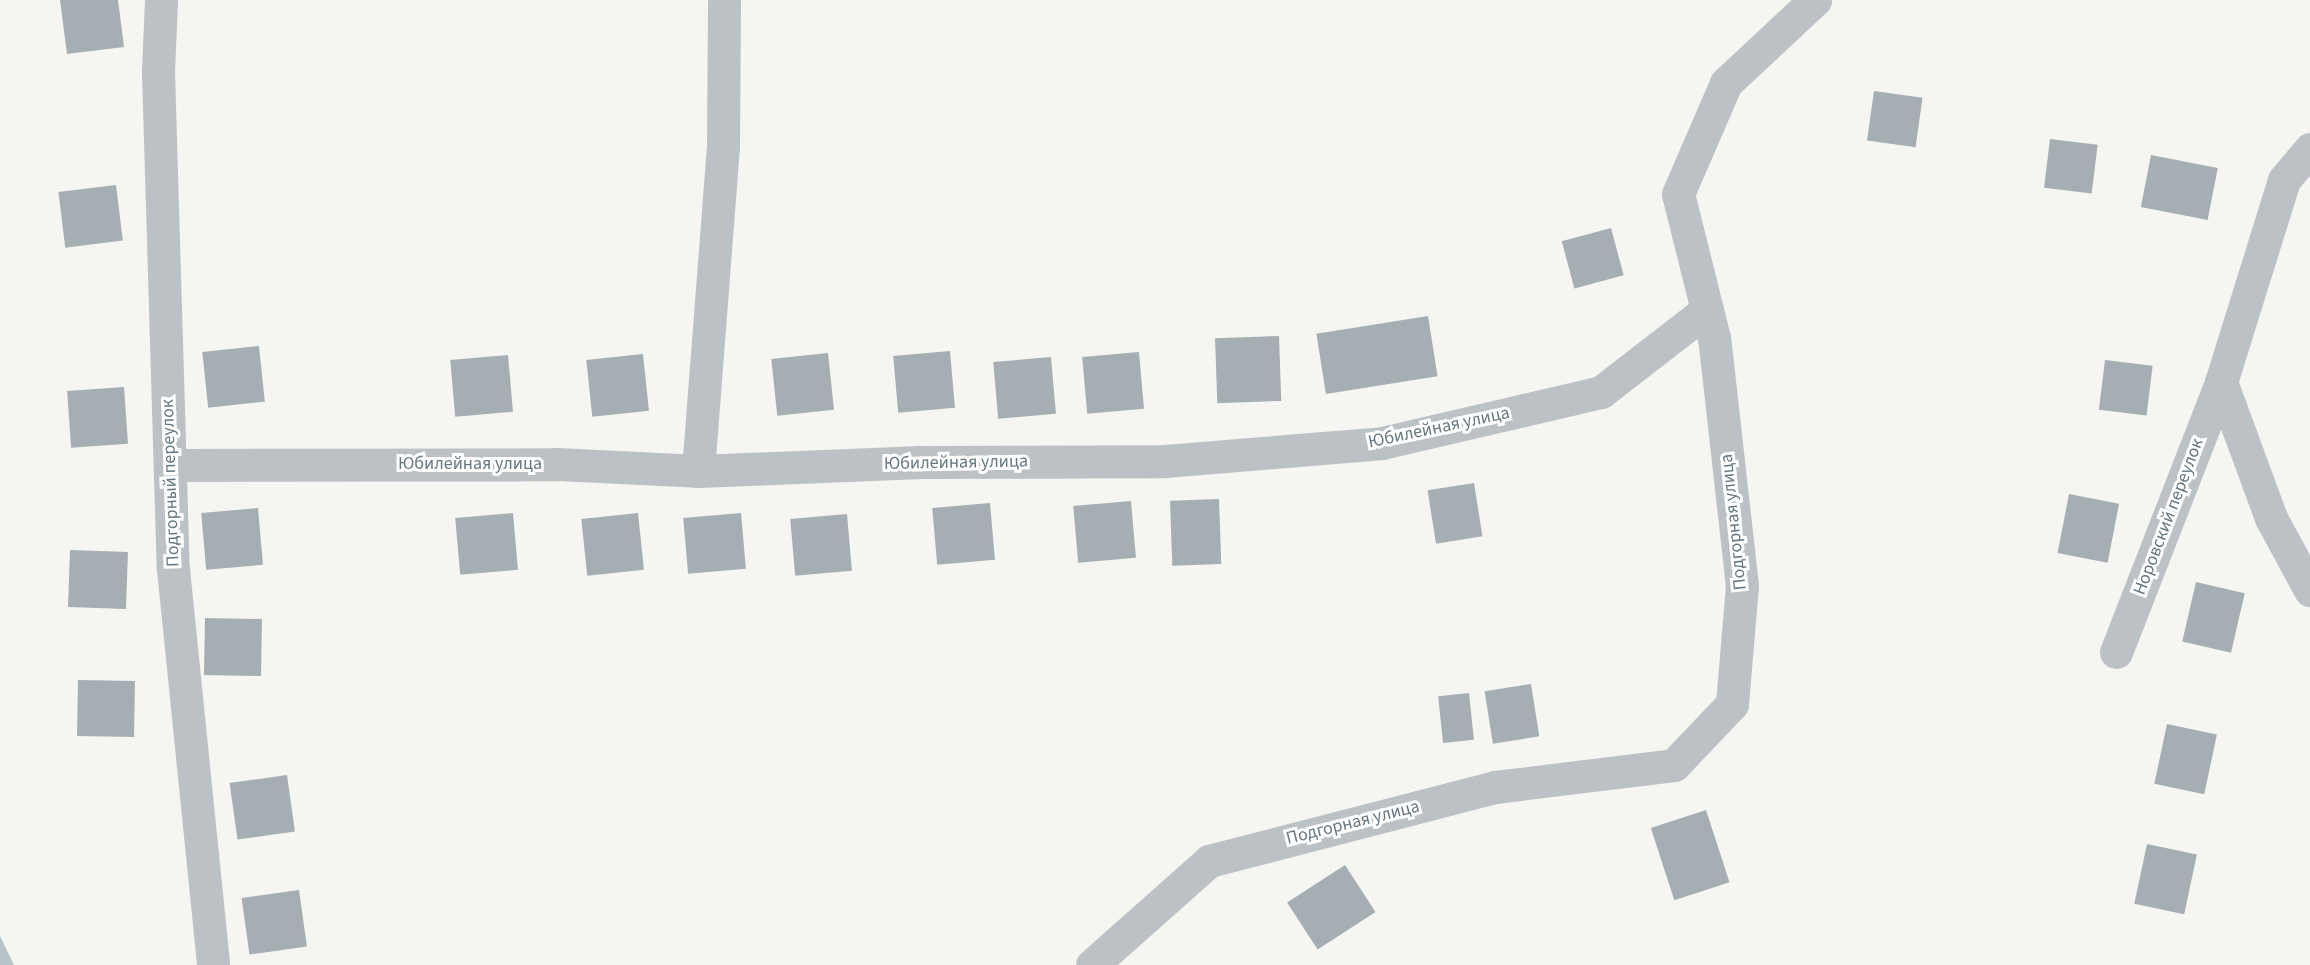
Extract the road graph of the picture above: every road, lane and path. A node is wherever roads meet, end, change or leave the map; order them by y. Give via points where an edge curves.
1 (161, 0) edge
2 (724, 0) edge
3 (1815, 0) edge
4 (2310, 150) edge
5 (1707, 310) junction
6 (2222, 382) junction
7 (170, 465) junction
8 (698, 471) junction
9 (2310, 590) edge
10 (2116, 652) dead end
11 (213, 965) edge
12 (1092, 965) edge

1 - 7 street, Подгорный переулок via 158,72
2 - 8 street via 723,147
3 - 5 street, Подгорная улица via 1726,83 1678,194
4 - 6 street, Норовский переулок via 2284,180
5 - 8 street, Юбилейная улица via 1601,392 1382,443 1165,461 921,462
5 - 12 street, Подгорная улица via 1714,338 1742,586 1732,705 1674,765 1495,787 1209,861
6 - 9 street via 2271,518
6 - 10 street, Норовский переулок
7 - 8 street, Юбилейная улица via 557,464
7 - 11 street, Подгорный переулок via 173,569

